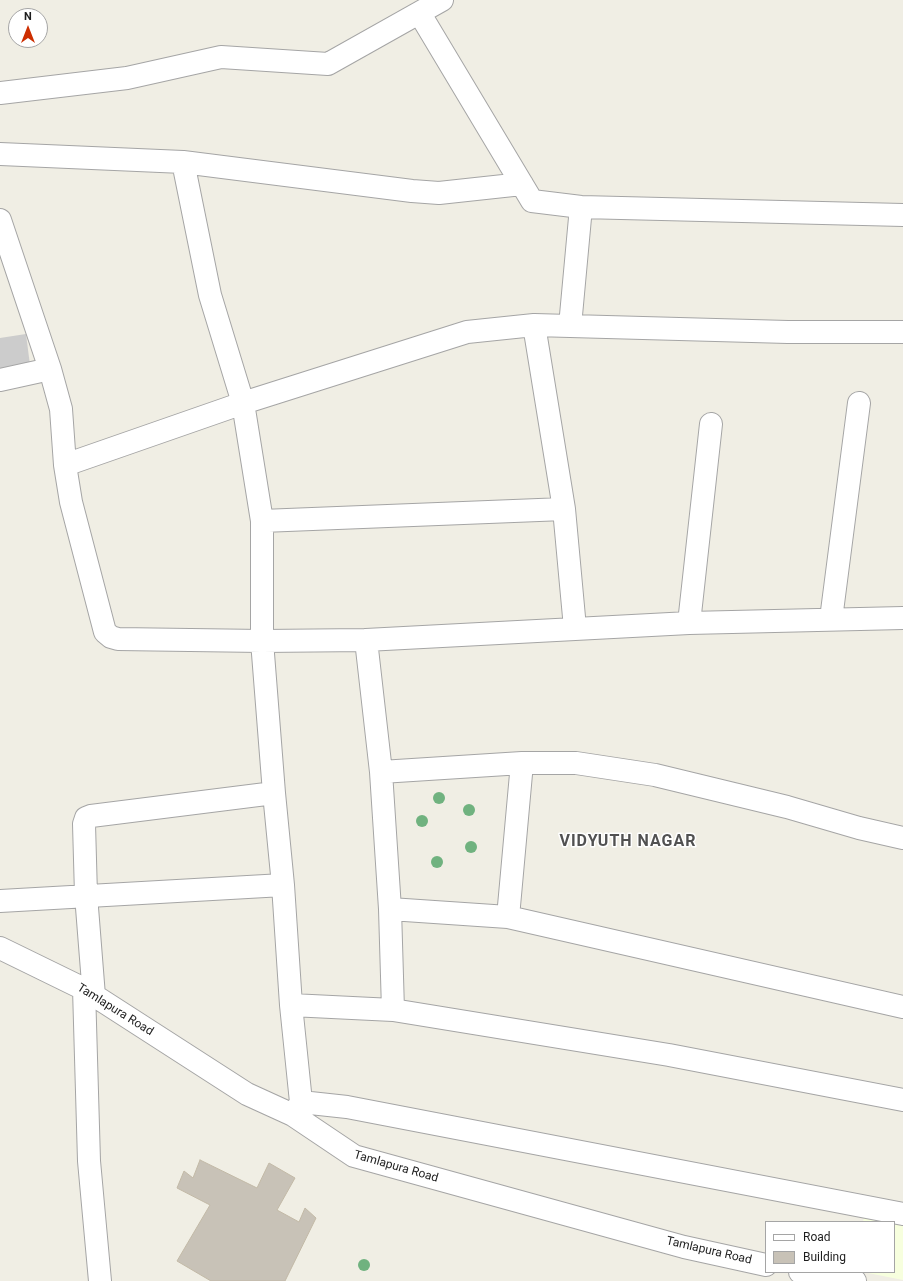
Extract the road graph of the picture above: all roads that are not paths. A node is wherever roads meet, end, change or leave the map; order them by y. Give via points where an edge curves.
1 (442, 0) edge
2 (420, 14) junction
3 (0, 93) edge
4 (0, 154) edge
5 (182, 162) junction
6 (522, 184) junction
7 (580, 207) junction
8 (903, 215) edge
9 (0, 220) edge
10 (534, 325) junction
11 (570, 326) junction
12 (903, 332) edge
13 (50, 369) junction
14 (0, 380) edge
15 (243, 403) junction
16 (860, 403) dead end
17 (711, 424) dead end
18 (65, 465) junction
19 (564, 509) junction
20 (262, 521) junction
21 (903, 618) edge
22 (831, 619) junction
23 (689, 622) junction
24 (575, 628) junction
25 (366, 640) junction
26 (262, 641) junction
27 (522, 763) junction
28 (381, 772) junction
29 (274, 793) junction
30 (903, 838) edge
31 (283, 885) junction
32 (86, 895) junction
33 (0, 901) edge
34 (390, 909) junction
35 (508, 917) junction
36 (0, 948) edge
37 (89, 992) junction
38 (291, 1005) junction
39 (903, 1007) edge
40 (393, 1010) junction
41 (903, 1100) edge
42 (297, 1108) junction
43 (903, 1214) edge
44 (765, 1265) edge
45 (806, 1273) edge
46 (100, 1281) edge
47 (855, 1281) edge

1 - 2 street
2 - 3 street via 328,64 221,57 127,78
2 - 6 street
4 - 5 street
5 - 6 street via 439,193
5 - 15 street via 210,295
6 - 7 street via 532,201
7 - 8 street
7 - 11 street
9 - 13 street
10 - 11 street
10 - 15 street via 467,332
10 - 19 street
11 - 12 street via 788,332
13 - 14 street
13 - 18 street via 61,409
15 - 18 street
15 - 20 street
16 - 22 street
17 - 23 street
18 - 26 street via 71,502 105,632 118,639
19 - 20 street
19 - 24 street
20 - 26 street
21 - 22 street
22 - 23 street
23 - 24 street
24 - 25 street
25 - 26 street
25 - 28 street
26 - 29 street
27 - 28 street
27 - 30 street via 576,763 655,775
27 - 35 street
28 - 34 street
29 - 31 street
29 - 32 street via 86,818
31 - 32 street
31 - 38 street
32 - 33 street
32 - 37 street
34 - 35 street
34 - 40 street
35 - 39 street
36 - 37 street, Tamlapura Road
37 - 42 street, Tamlapura Road via 247,1094
37 - 46 street via 89,1162
38 - 40 street
38 - 42 street
40 - 41 street via 669,1055
42 - 43 street via 347,1107
42 - 44 street, Tamlapura Road via 354,1156 684,1247
45 - 47 street

